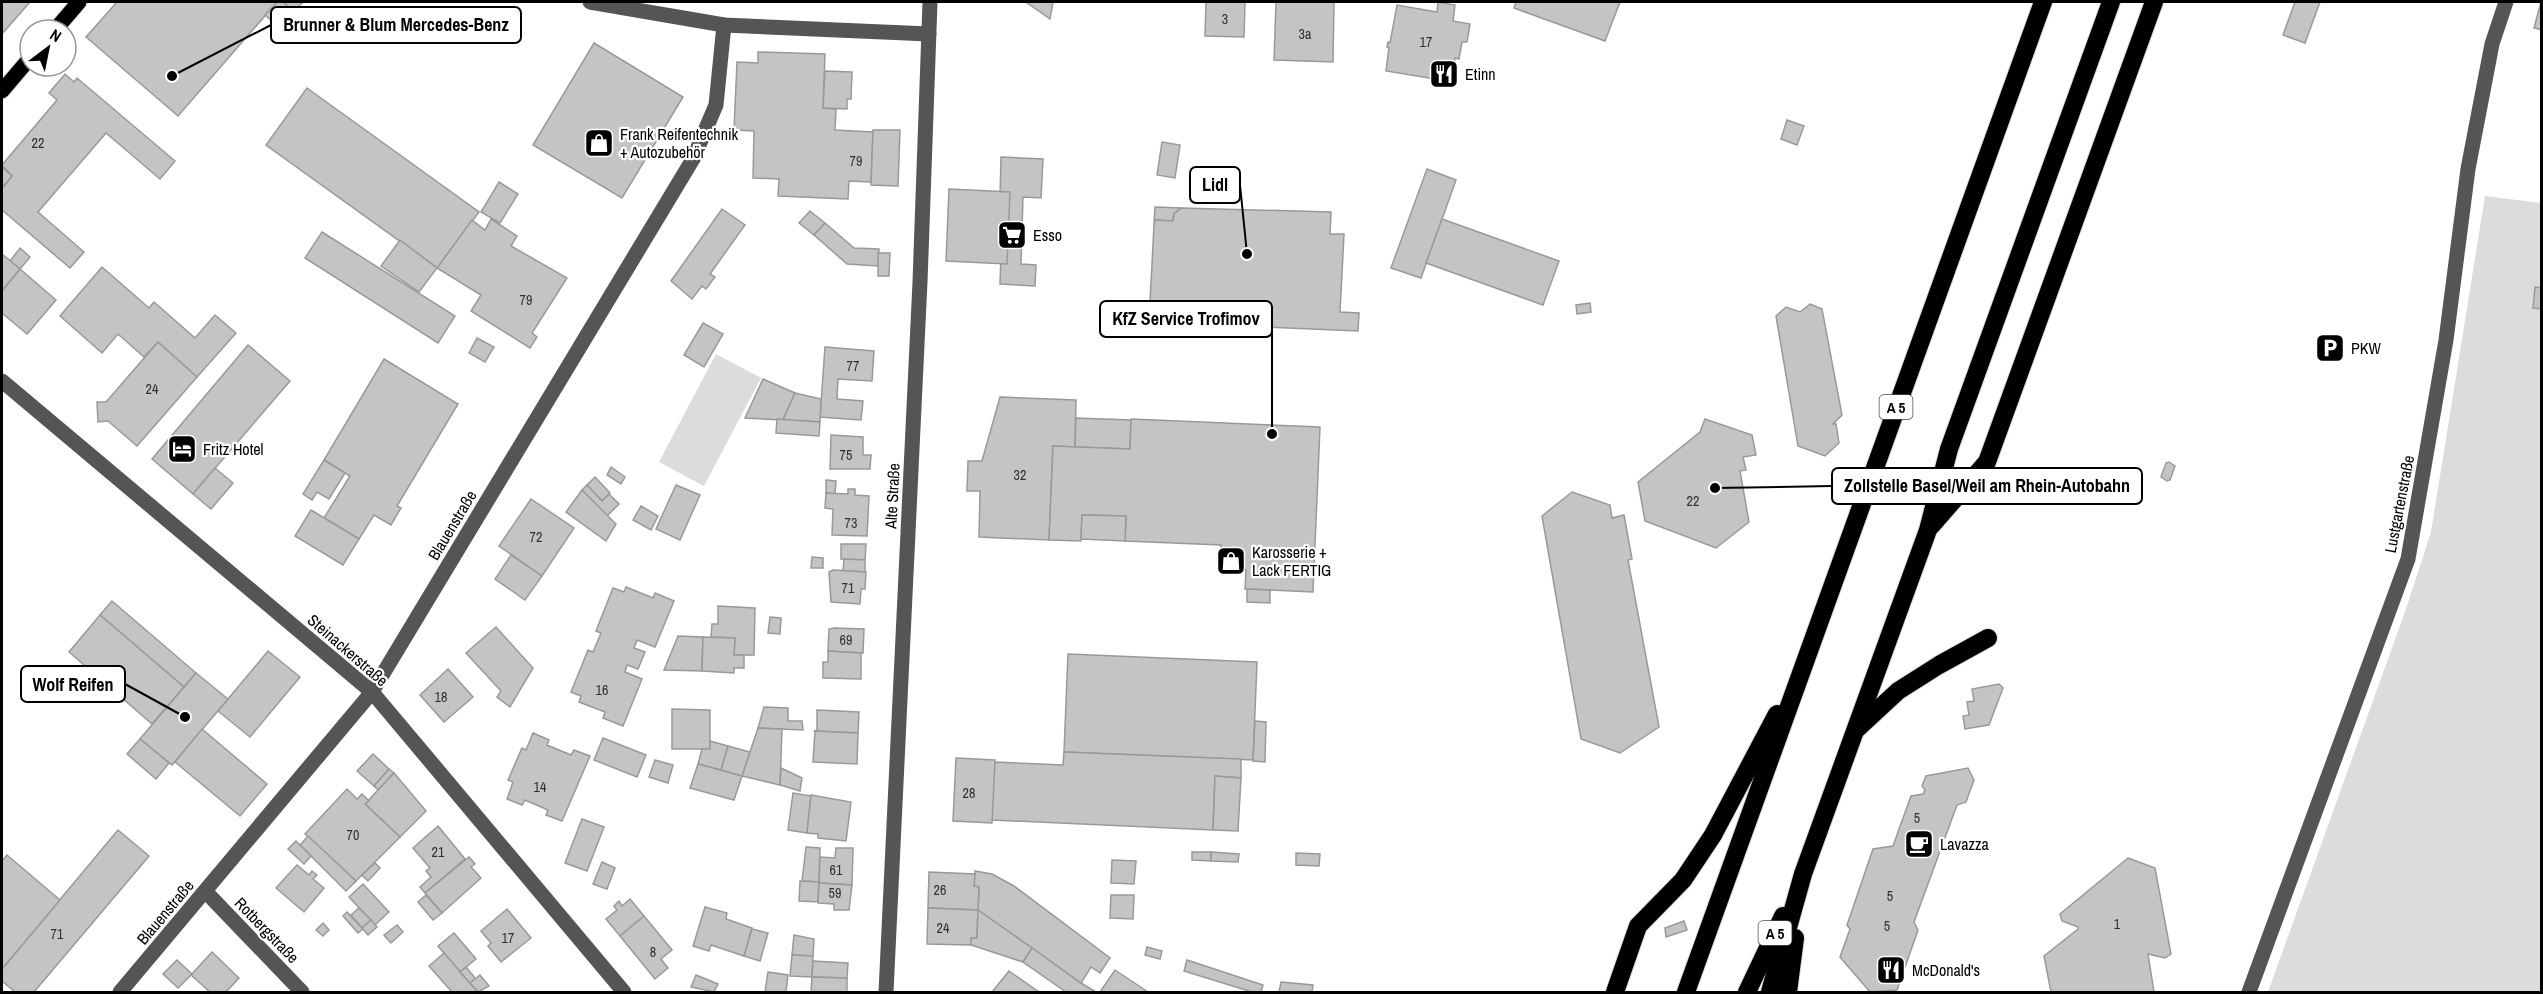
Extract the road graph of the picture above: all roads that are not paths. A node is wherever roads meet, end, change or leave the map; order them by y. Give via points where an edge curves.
1 (79, 2) edge
2 (590, 2) edge
3 (930, 2) edge
4 (2043, 2) edge
5 (2111, 2) edge
6 (2154, 2) edge
7 (2506, 2) edge
8 (65, 18) edge
9 (724, 25) junction
10 (929, 34) junction
11 (18, 72) edge
12 (2, 91) edge
13 (2, 381) edge
14 (1928, 530) junction
15 (1988, 638) dead end
16 (1802, 671) junction
17 (372, 692) junction
18 (1856, 730) junction
19 (1803, 874) junction
20 (206, 892) junction
21 (120, 993) edge
22 (302, 993) edge
23 (624, 993) edge
24 (886, 993) edge
25 (1616, 993) edge
26 (1686, 993) edge
27 (1747, 993) edge
28 (1770, 993) edge
29 (1788, 993) edge
30 (2249, 993) edge

1 - 8 main road
2 - 9 street
3 - 10 street, Alte Straße
4 - 16 highway, A 5
5 - 14 highway, A 5 via 1949,449
6 - 14 highway via 1987,462
7 - 30 street, Lustgartenstraße via 2492,44 2468,169 2446,340 2408,559
9 - 10 street
9 - 17 street, Blauenstraße via 716,105 693,159
10 - 24 street, Alte Straße
11 - 12 main road
13 - 17 street, Steinackerstraße
14 - 18 highway, A 5
15 - 18 highway via 1898,691
16 - 25 highway via 1713,835 1683,880 1638,926
16 - 26 highway, A 5
17 - 20 street, Blauenstraße
17 - 23 street, Steinackerstraße
18 - 19 highway, A 5
19 - 27 highway, A 5
19 - 28 highway, A 5
19 - 29 highway, A 5
20 - 21 street, Blauenstraße
20 - 22 street, Rotbergstraße

